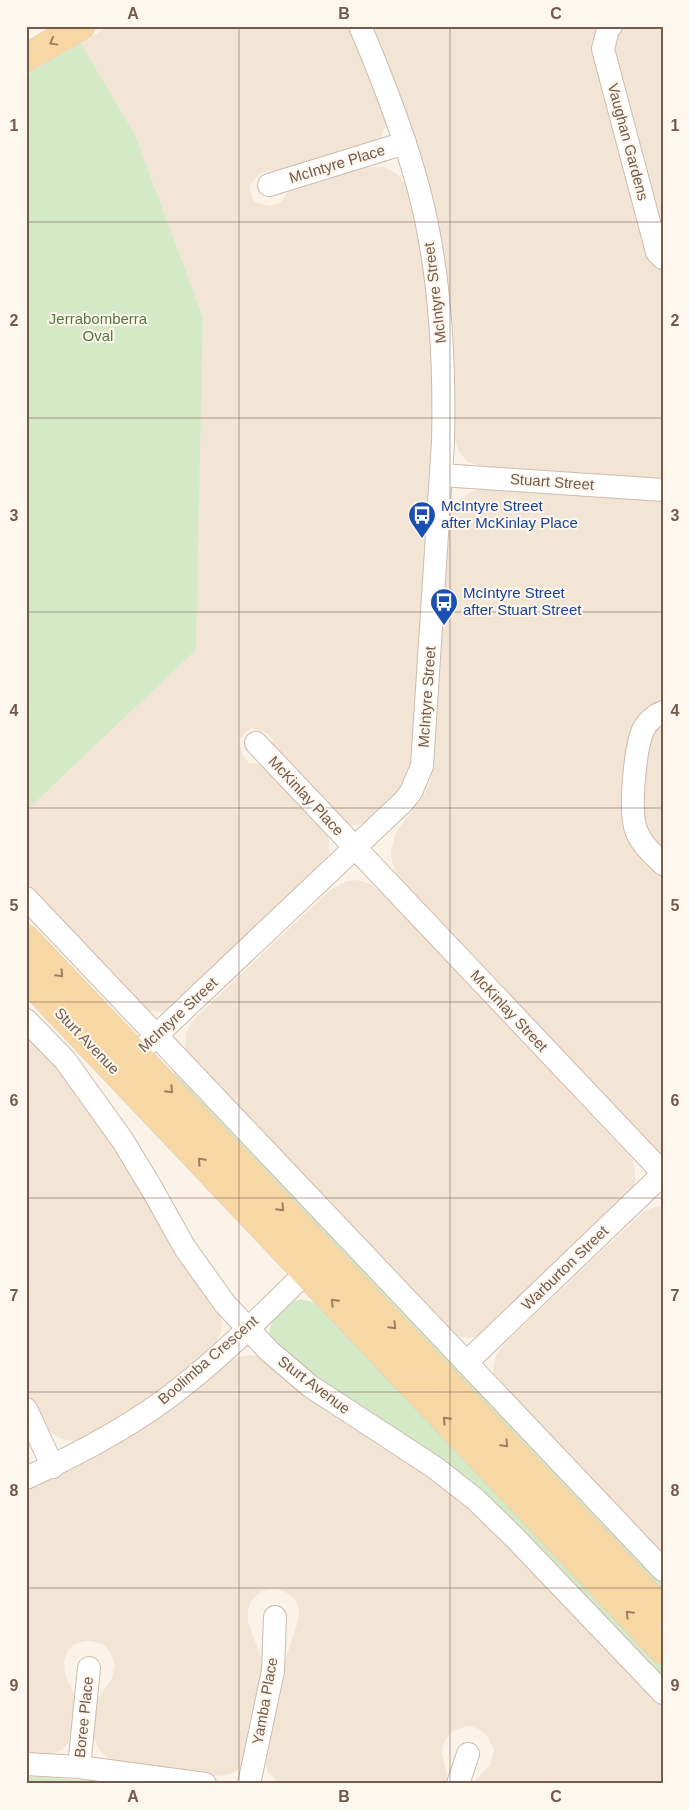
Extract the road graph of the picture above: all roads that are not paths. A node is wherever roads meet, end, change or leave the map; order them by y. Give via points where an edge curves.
1 (81, 26) edge
2 (360, 26) edge
3 (611, 26) edge
4 (26, 58) edge
5 (405, 143) junction
6 (269, 185) dead end
7 (663, 258) edge
8 (441, 475) junction
9 (663, 490) edge
10 (663, 712) edge
11 (256, 743) dead end
12 (355, 848) junction
13 (663, 864) edge
14 (26, 898) edge
15 (26, 939) edge
16 (26, 977) edge
17 (26, 1020) edge
18 (156, 1036) junction
19 (127, 1064) junction
20 (663, 1174) edge
21 (315, 1263) junction
22 (248, 1328) junction
23 (466, 1363) junction
24 (26, 1409) edge
25 (53, 1466) junction
26 (26, 1478) edge
27 (663, 1570) edge
28 (663, 1611) edge
29 (275, 1617) dead end
30 (663, 1650) edge
31 (89, 1668) dead end
32 (663, 1693) edge
33 (468, 1754) dead end
34 (26, 1764) edge
35 (79, 1767) junction
36 (205, 1784) edge
37 (249, 1784) edge
38 (458, 1784) edge

1 -> 4 main road
2 - 5 street, McIntyre Street
3 - 7 street, Vaughan Gardens via 603,49 657,252
5 - 6 street, McIntyre Place
5 - 8 street, McIntyre Street via 428,232 437,296 444,394
8 - 9 street, Stuart Street
8 - 12 street, McIntyre Street via 422,766 403,802
10 - 13 street via 651,719 638,744 634,804 636,830
11 - 12 street, McKinlay Place
12 - 18 street, McIntyre Street
12 - 20 street, McKinlay Street
14 - 18 street
15 -> 19 main road, Sturt Avenue
16 - 19 main road, Sturt Avenue
17 - 22 street, Sturt Avenue via 65,1060 118,1133 185,1248 225,1304
18 - 19 street, McIntyre Street
18 - 23 street
19 - 21 main road, Sturt Avenue
20 - 23 street, Warburton Street
21 - 22 street, Boolimba Crescent
21 -> 28 main road, Sturt Avenue
30 -> 21 main road, Sturt Avenue
22 - 25 street, Boolimba Crescent via 183,1386 139,1418
22 - 32 street, Sturt Avenue via 310,1386 434,1466 475,1499
23 - 27 street
24 - 25 street
25 - 26 street, Boolimba Crescent
29 - 37 street, Yamba Place via 273,1671
31 - 35 street, Boree Place
33 - 38 street
34 - 35 street
35 - 36 street

